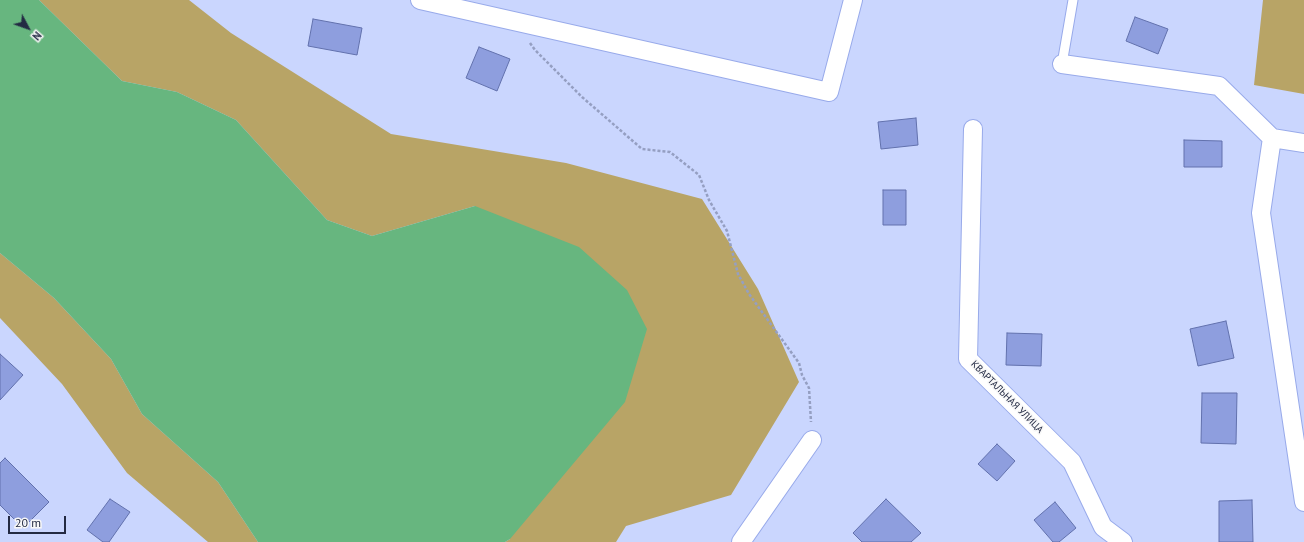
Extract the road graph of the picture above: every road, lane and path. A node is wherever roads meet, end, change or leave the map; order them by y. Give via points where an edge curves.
1 (420, 0) edge
2 (853, 0) edge
3 (1073, 0) edge
4 (514, 21) junction
5 (1062, 64) joint
6 (973, 129) dead end
7 (1272, 138) junction
8 (1304, 143) edge
9 (812, 440) joint
10 (1304, 502) edge
11 (740, 542) edge
12 (1123, 542) edge

1 - 4 street
2 - 4 street via 829,92
3 - 5 lane
4 - 9 path via 535,50 582,97 642,149 670,152 699,175 709,200 727,231 738,274 749,294 799,363 809,388
5 - 7 street via 1219,86
6 - 12 street, КВАРТАЛЬНАЯ УЛИЦА via 968,359 1072,462 1103,527
7 - 8 street
7 - 10 street via 1261,213
9 - 11 street

